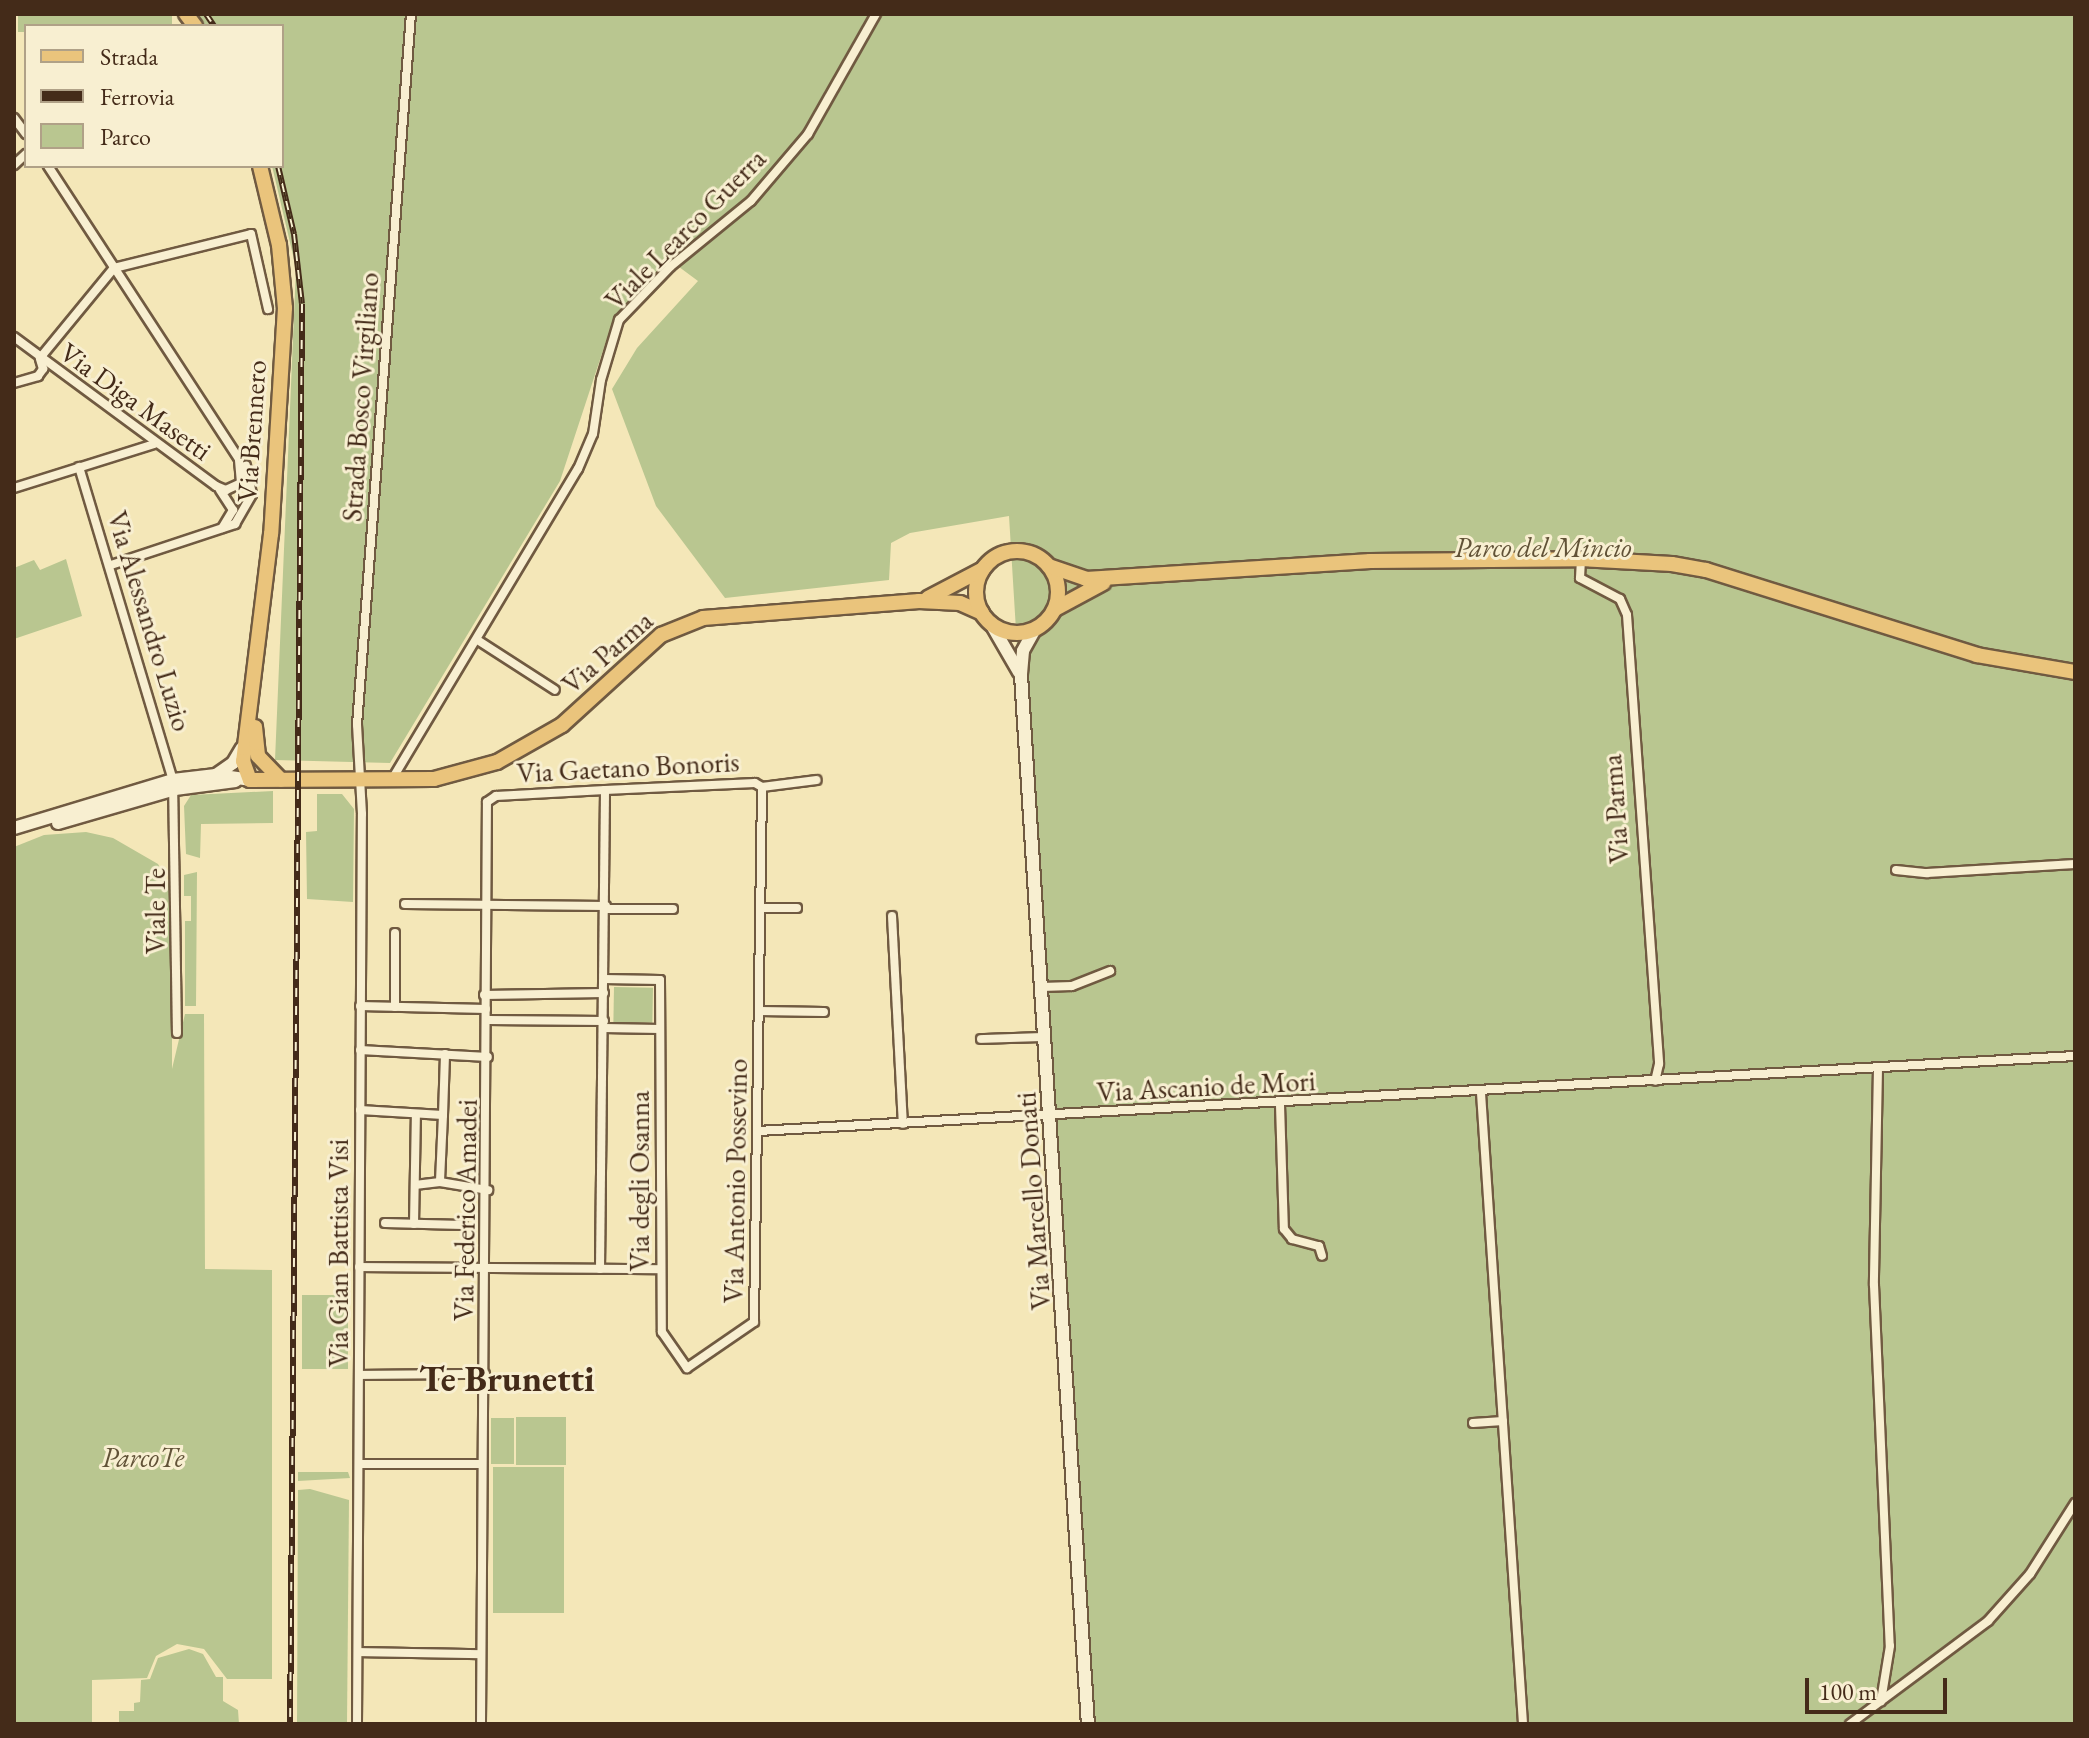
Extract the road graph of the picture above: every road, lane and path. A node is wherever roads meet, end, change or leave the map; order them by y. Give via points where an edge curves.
1 (411, 14) edge
2 (876, 14) edge
3 (49, 168) edge
4 (260, 168) edge
5 (114, 268) junction
6 (268, 309) dead end
7 (14, 337) edge
8 (40, 358) junction
9 (14, 383) edge
10 (154, 444) junction
11 (239, 459) junction
12 (79, 467) junction
13 (216, 486) junction
14 (14, 488) edge
15 (214, 531) junction
16 (1581, 559) junction
17 (111, 565) junction
18 (1049, 566) junction
19 (983, 568) junction
20 (1118, 578) junction
21 (919, 601) junction
22 (1055, 609) junction
23 (986, 618) junction
24 (1035, 629) junction
25 (479, 641) junction
26 (2075, 672) edge
27 (1021, 675) junction
28 (555, 690) dead end
29 (254, 702) junction
30 (258, 756) junction
31 (216, 775) junction
32 (250, 780) junction
33 (817, 780) dead end
34 (391, 781) junction
35 (285, 782) junction
36 (360, 783) junction
37 (174, 784) junction
38 (762, 787) junction
39 (605, 790) junction
40 (496, 796) joint
41 (14, 828) edge
42 (14, 836) edge
43 (2075, 864) edge
44 (1896, 870) dead end
45 (405, 904) dead end
46 (487, 906) junction
47 (606, 908) junction
48 (762, 908) junction
49 (797, 908) dead end
50 (673, 909) dead end
51 (892, 916) dead end
52 (395, 933) dead end
53 (1110, 971) dead end
54 (604, 979) junction
55 (1042, 987) junction
56 (604, 993) junction
57 (484, 995) junction
58 (360, 1006) junction
59 (395, 1007) junction
60 (486, 1009) junction
61 (760, 1011) junction
62 (824, 1012) dead end
63 (488, 1020) junction
64 (604, 1025) junction
65 (660, 1029) junction
66 (177, 1033) dead end
67 (1046, 1037) junction
68 (981, 1039) dead end
69 (360, 1050) junction
70 (445, 1054) junction
71 (2075, 1056) edge
72 (488, 1057) junction
73 (1878, 1068) junction
74 (1655, 1081) junction
75 (1481, 1093) junction
76 (1280, 1105) junction
77 (360, 1110) junction
78 (416, 1114) junction
79 (443, 1115) junction
80 (1052, 1116) junction
81 (903, 1124) junction
82 (758, 1131) junction
83 (440, 1182) junction
84 (415, 1185) junction
85 (488, 1190) junction
86 (385, 1223) dead end
87 (414, 1224) junction
88 (463, 1225) dead end
89 (1322, 1256) dead end
90 (487, 1266) junction
91 (359, 1267) junction
92 (600, 1269) junction
93 (661, 1269) junction
94 (662, 1332) joint
95 (485, 1374) junction
96 (359, 1375) junction
97 (1503, 1421) junction
98 (1473, 1423) dead end
99 (359, 1464) junction
100 (480, 1464) junction
101 (2075, 1503) edge
102 (359, 1652) junction
103 (479, 1654) junction
104 (1881, 1701) junction
105 (357, 1724) edge
106 (481, 1724) edge
107 (1088, 1724) edge
108 (1523, 1724) edge
109 (1850, 1724) edge

1 - 36 street, Strada Bosco Virgiliano via 357,725
2 - 25 street, Viale Learco Guerra via 808,134 751,201 670,267 619,320 601,380 593,434 578,469
3 - 5 street
4 - 29 main road, Via Brennero via 279,245 285,308
5 - 6 street via 251,234
5 - 8 street
5 - 11 street
7 - 8 street, Via Diga Masetti
8 - 9 street via 43,369 38,376
8 - 10 street, Via Diga Masetti
10 - 12 street
10 - 13 street, Via Diga Masetti
11 - 13 street, Via Diga Masetti via 244,473 237,487
11 - 15 street via 251,479 248,507 235,524
12 - 14 street
12 - 17 street, Via Alessandro Luzio
13 - 15 street via 233,510 228,523
15 - 17 street
16 - 20 main road via 1370,561
16 - 26 main road via 1706,570 1977,655
16 - 74 street, Via Parma via 1580,578 1620,599 1627,615 1659,1064
17 - 37 street, Via Alessandro Luzio
18 - 19 main road via 1017,551 999,555
18 - 20 main road via 1076,578
18 - 22 main road via 1058,593
19 - 21 main road, Via Parma via 958,586
19 - 23 main road via 976,592
20 - 22 main road via 1080,591
21 - 23 main road, Via Parma via 960,603
21 - 34 main road, Via Parma via 687,622 661,635 562,725 522,751 460,774
22 - 24 main road
23 - 24 main road via 1011,633
23 - 27 street, Via Marcello Donati
24 - 27 street, Via Marcello Donati via 1023,651
25 - 28 street
25 - 34 street, Viale Learco Guerra
27 - 55 street, Via Marcello Donati
29 - 30 main road, Via Brennero
29 - 31 street, Via Brennero via 238,757
29 - 32 main road, Via Brennero via 243,761
30 - 32 street, Via Brennero
30 - 35 main road via 267,771
31 - 32 street
31 - 37 street
32 - 35 main road, Via Parma
32 - 37 street
33 - 38 street, Via Gaetano Bonoris
34 - 36 main road, Via Parma
35 - 36 main road, Via Parma
36 - 58 street, Via Gian Battista Visi
37 - 41 street
37 - 42 street
37 - 66 street, Viale Te
38 - 39 street, Via Gaetano Bonoris via 755,783
38 - 48 street, Via Antonio Possevino
39 - 40 street, Via Gaetano Bonoris
39 - 47 street
40 - 46 street, Via Federico Amadei via 487,802
43 - 44 street via 1927,873
45 - 46 street
46 - 47 street
46 - 57 street, Via Federico Amadei
47 - 50 street
47 - 54 street
48 - 49 street
48 - 61 street, Via Antonio Possevino
51 - 81 street
52 - 59 street
53 - 55 street via 1072,986
54 - 56 street
54 - 65 street, Via degli Osanna via 660,980
55 - 67 street, Via Marcello Donati
56 - 57 street
56 - 64 street
57 - 60 street, Via Federico Amadei
58 - 59 street
58 - 69 street, Via Gian Battista Visi
59 - 60 street
60 - 63 street, Via Federico Amadei
61 - 62 street
61 - 82 street, Via Antonio Possevino
63 - 64 street
63 - 72 street, Via Federico Amadei
64 - 65 street
64 - 92 street
65 - 93 street, Via degli Osanna
67 - 68 street
67 - 80 street, Via Marcello Donati
69 - 70 street
69 - 77 street, Via Gian Battista Visi
70 - 72 street
70 - 79 street
71 - 73 street, Via Ascanio de Mori
72 - 85 street, Via Federico Amadei
73 - 74 street, Via Ascanio de Mori
73 - 104 street via 1874,1285 1890,1646
74 - 75 street, Via Ascanio de Mori
75 - 76 street, Via Ascanio de Mori
75 - 97 street
76 - 80 street, Via Ascanio de Mori
76 - 89 street via 1284,1229 1292,1239 1319,1246
77 - 78 street
77 - 91 street, Via Gian Battista Visi
78 - 79 street
78 - 84 street
79 - 83 street
80 - 81 street, Via Ascanio de Mori
80 - 107 street, Via Marcello Donati
81 - 82 street, Via Ascanio de Mori
82 - 94 street, Via Antonio Possevino via 754,1322 687,1368
83 - 84 street
83 - 85 street
84 - 87 street
85 - 90 street, Via Federico Amadei
86 - 87 street
87 - 88 street
90 - 91 street
90 - 92 street
90 - 95 street, Via Federico Amadei via 481,1307
91 - 96 street, Via Gian Battista Visi
92 - 93 street
93 - 94 street, Via degli Osanna
95 - 96 street
95 - 100 street, Via Federico Amadei
96 - 99 street, Via Gian Battista Visi
97 - 98 street
97 - 108 street
99 - 100 street
99 - 102 street, Via Gian Battista Visi
100 - 103 street, Via Federico Amadei
101 - 104 street via 2030,1574 1988,1621
102 - 103 street
102 - 105 street, Via Gian Battista Visi
103 - 106 street, Via Federico Amadei
104 - 109 street

